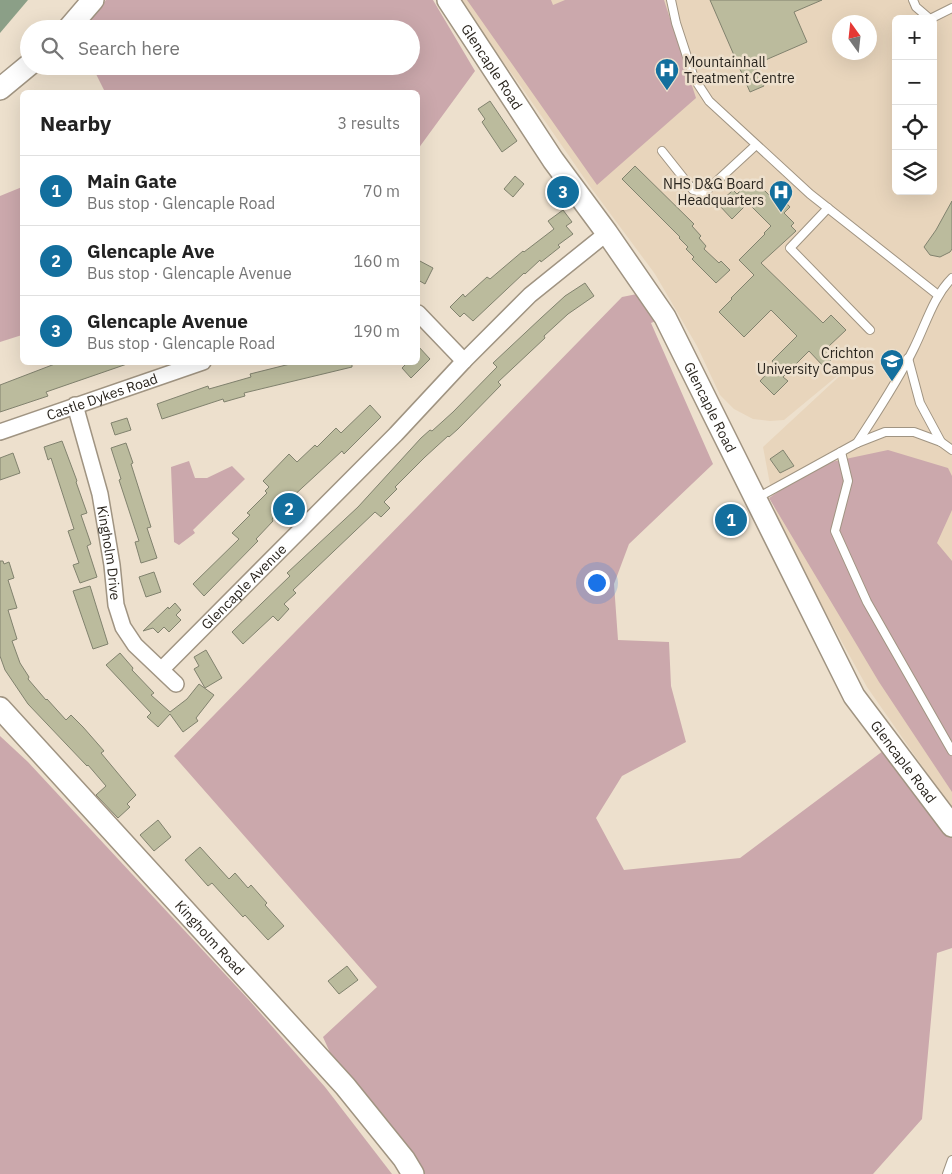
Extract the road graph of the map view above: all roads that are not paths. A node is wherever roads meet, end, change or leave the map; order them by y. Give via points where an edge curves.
1 (93, 0) edge
2 (448, 0) edge
3 (671, 0) edge
4 (913, 0) edge
5 (952, 8) edge
6 (76, 20) edge
7 (20, 72) edge
8 (0, 89) edge
9 (756, 145) junction
10 (662, 151) dead end
11 (828, 208) junction
12 (606, 232) junction
13 (952, 278) edge
14 (938, 295) junction
15 (420, 315) edge
16 (870, 330) dead end
17 (908, 358) junction
18 (464, 361) junction
19 (194, 365) edge
20 (75, 406) junction
21 (0, 432) edge
22 (941, 442) junction
23 (857, 443) junction
24 (952, 450) edge
25 (841, 452) junction
26 (756, 498) junction
27 (162, 669) junction
28 (176, 684) dead end
29 (0, 708) edge
30 (952, 751) edge
31 (952, 826) edge
32 (952, 1160) edge
33 (413, 1174) edge
34 (947, 1174) edge

1 - 6 main road
2 - 12 main road, Glencaple Road via 553,160
3 - 9 lane via 694,78 709,101
4 - 5 lane via 930,19
7 - 8 main road
9 - 10 lane via 704,193 693,190
9 - 11 lane
11 - 14 lane
11 - 16 lane via 790,248
12 - 18 street, Glencaple Avenue via 530,295
12 - 26 main road, Glencaple Road via 665,318
13 - 14 lane
14 - 17 lane
15 - 18 street
17 - 22 lane via 920,403
17 - 23 lane
18 - 27 street, Glencaple Avenue via 396,434
19 - 20 street, Castle Dykes Road
20 - 21 street, Castle Dykes Road
20 - 27 street, Kingholm Drive via 100,494 116,605 123,627 135,645
22 - 23 lane via 914,432 885,432
22 - 24 lane
23 - 25 lane
25 - 26 lane
25 - 30 lane via 848,481 835,531 867,602
26 - 31 main road, Glencaple Road via 854,696
27 - 28 street, Kingholm Drive
29 - 33 main road, Kingholm Road via 345,1086
32 - 34 lane

